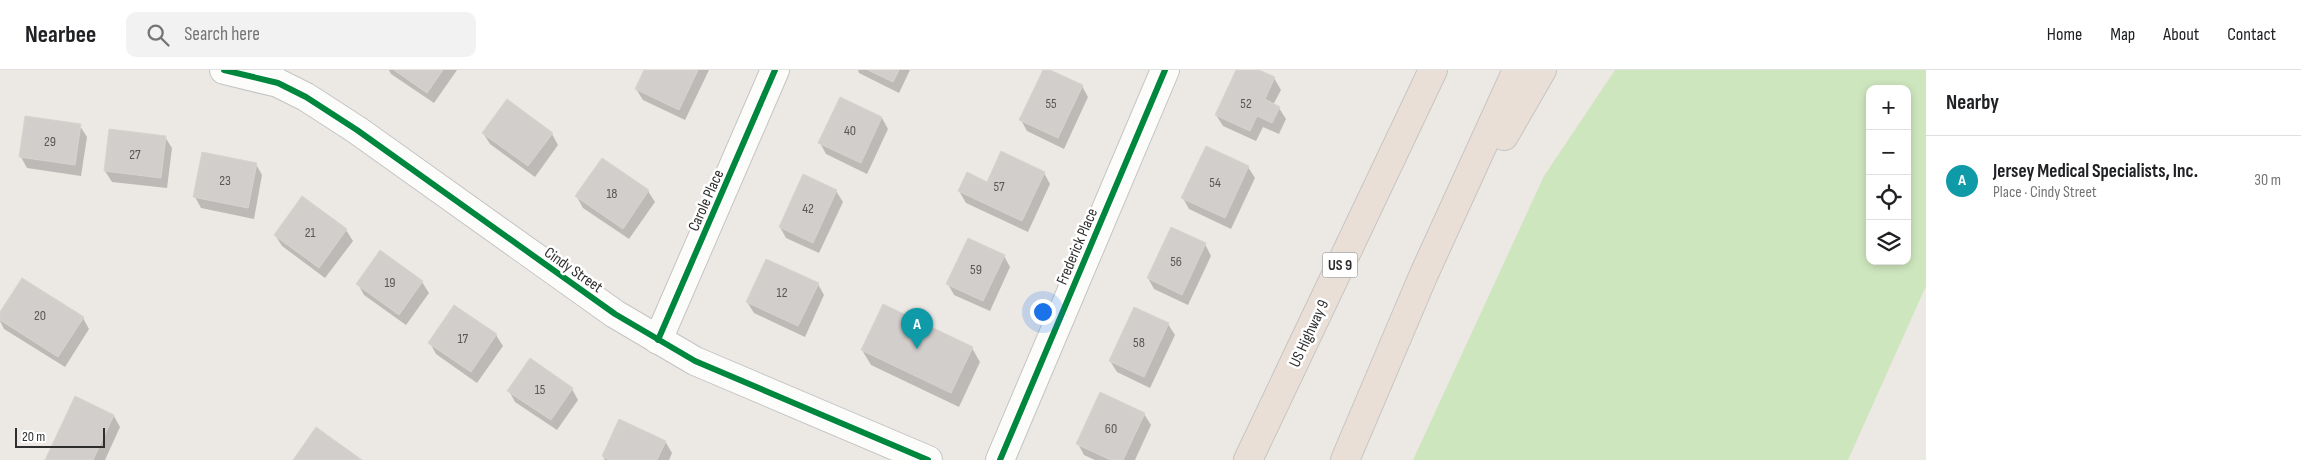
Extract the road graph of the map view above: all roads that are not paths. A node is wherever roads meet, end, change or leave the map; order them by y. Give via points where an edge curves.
1 (224, 70) edge
2 (775, 70) edge
3 (1165, 70) edge
4 (1433, 70) edge
5 (1517, 70) edge
6 (1542, 70) edge
7 (283, 76) edge
8 (1424, 274) junction
9 (658, 340) junction
10 (928, 460) edge
11 (1000, 460) edge
12 (1248, 460) edge
13 (1345, 460) edge

1 - 7 street, Cindy Street
2 - 9 street, Carole Place
3 - 11 street, Frederick Place
4 - 12 highway, US Highway 9 / US 9
5 - 8 highway
6 - 8 highway
7 - 9 street, Cindy Street via 306,97 579,289
8 - 13 highway
9 - 10 street, Cindy Street via 714,370

